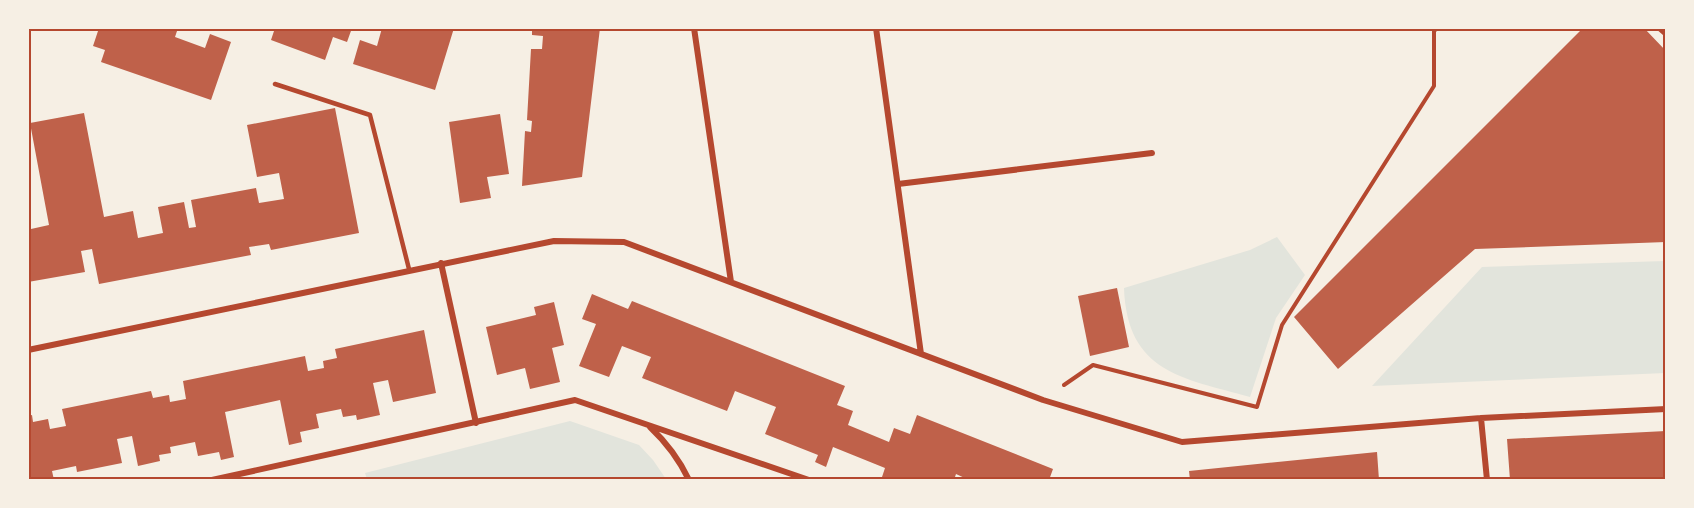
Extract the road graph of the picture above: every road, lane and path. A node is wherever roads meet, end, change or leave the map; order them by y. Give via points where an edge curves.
1 (694, 28) edge
2 (876, 28) edge
3 (1437, 28) edge
4 (1658, 28) edge
5 (1665, 35) edge
6 (274, 84) dead end
7 (1152, 153) dead end
8 (898, 184) junction
9 (441, 263) junction
10 (409, 269) junction
11 (731, 282) junction
12 (28, 350) edge
13 (921, 354) junction
14 (1043, 400) junction
15 (1665, 409) edge
16 (1481, 417) junction
17 (476, 423) junction
18 (648, 425) junction
19 (212, 480) edge
20 (689, 480) edge
21 (809, 480) edge
22 (1487, 480) edge

1 - 11 street
2 - 8 street
3 - 14 path via 1434,86 1282,325 1257,407 1093,365
4 - 5 path
6 - 10 lane via 370,115
7 - 8 street
8 - 13 street
9 - 10 street
9 - 11 street via 554,241 624,242
9 - 17 street
10 - 12 street
11 - 13 street
13 - 14 street
14 - 16 street via 1182,442
15 - 16 street
16 - 22 street
17 - 18 street via 575,400
17 - 19 street
18 - 20 street via 678,458
18 - 21 street

